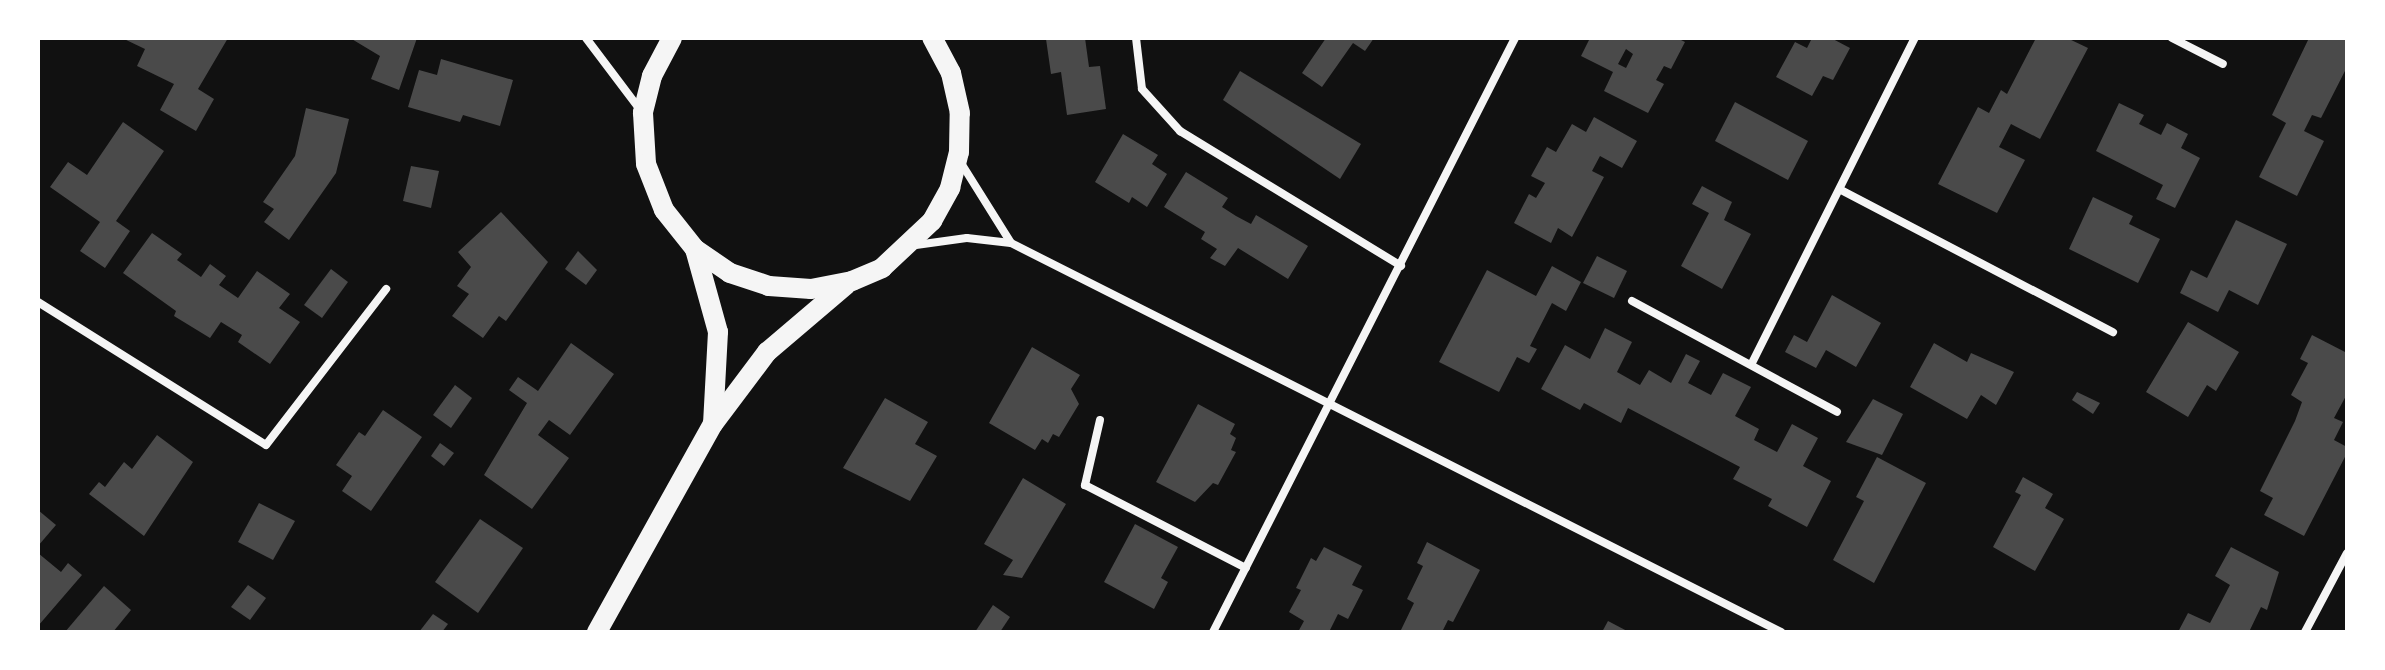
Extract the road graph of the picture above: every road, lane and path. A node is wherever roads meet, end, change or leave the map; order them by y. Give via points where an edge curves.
1 (586, 38) edge
2 (672, 38) edge
3 (932, 38) edge
4 (1136, 38) edge
5 (1515, 38) edge
6 (1915, 38) edge
7 (2172, 38) edge
8 (2223, 64) dead end
9 (643, 113) junction
10 (959, 152) junction
11 (1841, 190) junction
12 (1011, 243) junction
13 (695, 249) junction
14 (908, 249) junction
15 (1401, 266) junction
16 (852, 281) junction
17 (386, 289) dead end
18 (1632, 301) dead end
19 (38, 302) edge
20 (2113, 332) dead end
21 (1752, 363) junction
22 (1332, 405) junction
23 (1837, 412) dead end
24 (1100, 420) dead end
25 (713, 424) junction
26 (2347, 553) edge
27 (1246, 568) junction
28 (597, 632) edge
29 (1213, 632) edge
30 (1781, 632) edge
31 (2305, 632) edge

1 - 9 street
2 - 9 main road via 652,76
3 - 10 main road via 951,73 960,113
4 - 15 street via 1142,89 1180,131
5 - 15 street
6 - 11 street
7 - 8 street
9 - 13 main road via 646,164 664,210
10 - 12 street via 962,170
10 - 14 main road via 950,188
11 - 20 street
11 - 21 street
12 - 14 street via 967,238
12 - 22 street
13 - 16 main road via 730,273 769,286 811,289
13 - 25 main road via 718,332
14 - 16 main road
15 - 22 street
16 - 25 main road via 767,352
17 - 19 street via 266,445
18 - 21 street
21 - 23 street
22 - 27 street
22 - 30 street
24 - 27 street via 1085,485
25 - 28 main road
26 - 31 street
27 - 29 street

